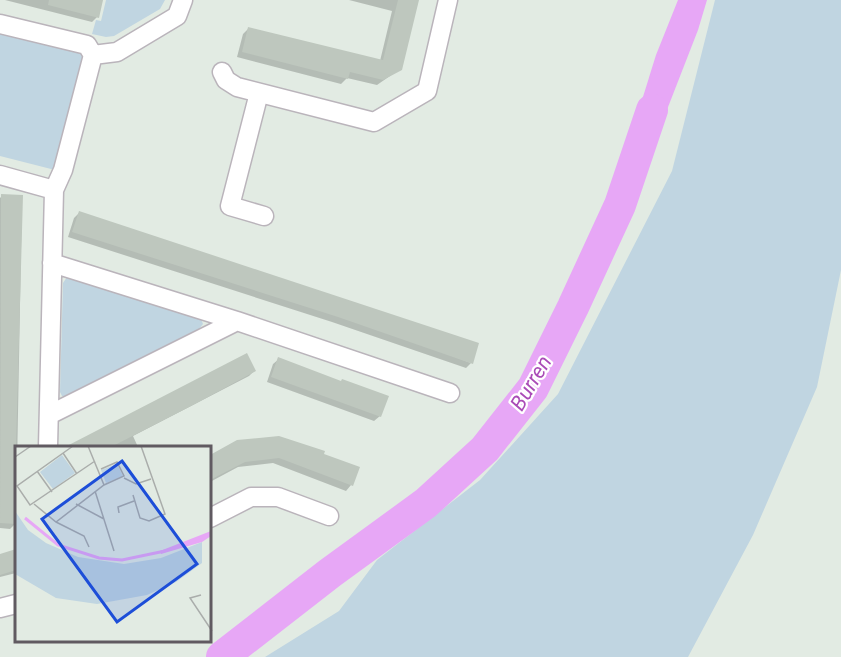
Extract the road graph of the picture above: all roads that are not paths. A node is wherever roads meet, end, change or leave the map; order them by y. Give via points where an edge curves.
1 (183, 0) edge
2 (448, 0) edge
3 (0, 24) edge
4 (93, 55) junction
5 (222, 72) dead end
6 (259, 93) junction
7 (0, 176) edge
8 (54, 190) junction
9 (264, 216) dead end
10 (52, 263) junction
11 (237, 321) junction
12 (450, 393) dead end
13 (49, 415) junction
14 (48, 446) edge
15 (329, 516) dead end
16 (212, 517) edge
17 (15, 604) edge
18 (0, 608) edge

1 - 4 street via 177,16 117,52
2 - 6 street via 427,91 374,122
3 - 4 street via 87,45
4 - 8 street via 63,170
5 - 6 street via 229,83
6 - 9 street via 230,206
7 - 8 street
8 - 10 street
10 - 11 street
10 - 13 street
11 - 12 street
11 - 13 street
13 - 14 street
15 - 16 street via 278,497 251,497
17 - 18 street

